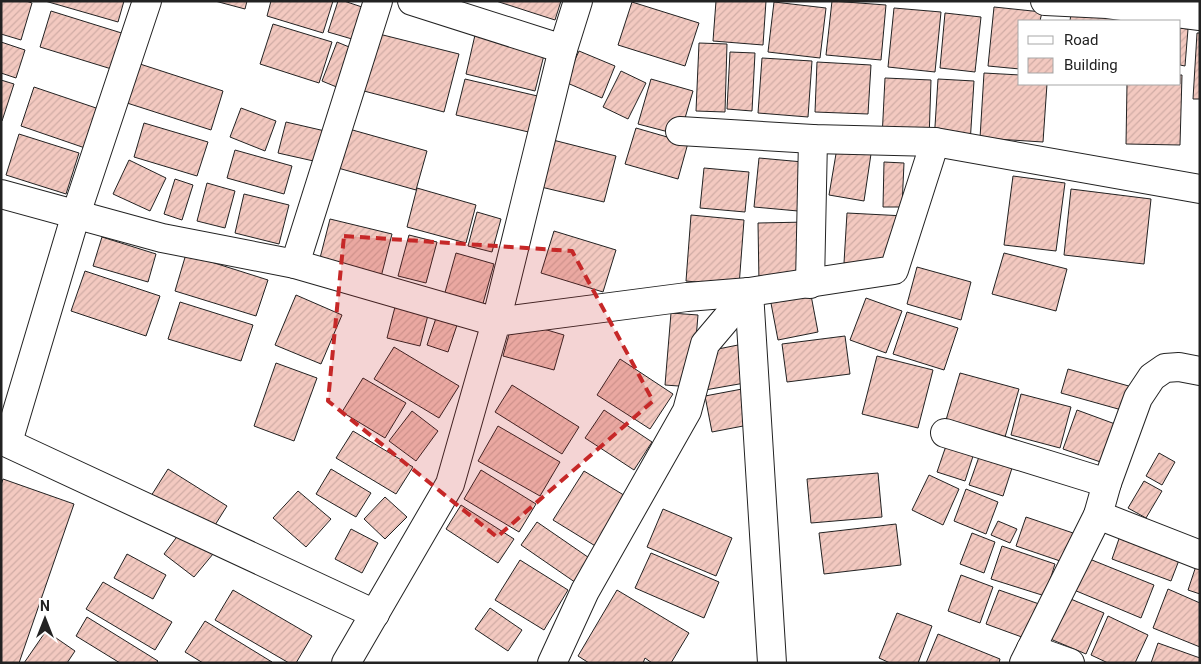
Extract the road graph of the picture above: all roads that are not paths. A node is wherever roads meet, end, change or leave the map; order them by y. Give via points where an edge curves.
1 (147, 1) edge
2 (378, 1) edge
3 (412, 1) edge
4 (578, 1) edge
5 (1045, 1) edge
6 (1200, 16) edge
7 (563, 49) junction
8 (680, 131) dead end
9 (813, 139) junction
10 (936, 142) junction
11 (1200, 189) edge
12 (1, 194) edge
13 (76, 214) junction
14 (295, 264) junction
15 (810, 284) junction
16 (749, 292) junction
17 (496, 322) junction
18 (1200, 371) edge
19 (946, 432) dead end
20 (5, 441) edge
21 (1107, 483) junction
22 (1098, 515) junction
23 (1200, 555) edge
24 (375, 614) junction
25 (1027, 656) edge
26 (346, 663) edge
27 (552, 663) edge
28 (772, 663) edge
29 (1070, 663) edge

1 - 13 street
2 - 14 street
3 - 7 street
4 - 7 street
5 - 6 street via 1107,4
7 - 17 street
8 - 9 street
9 - 10 street
9 - 15 street
10 - 11 street
10 - 15 street via 894,270
12 - 13 street
13 - 14 street via 162,238
13 - 20 street
14 - 17 street
15 - 16 street
16 - 17 street
16 - 27 street via 705,344 687,411 585,591
16 - 28 street
17 - 24 street via 450,484
18 - 21 street via 1165,368 1152,377 1138,398
19 - 21 street
20 - 24 street
21 - 22 street
22 - 23 street
22 - 25 street
24 - 26 street
25 - 29 street

